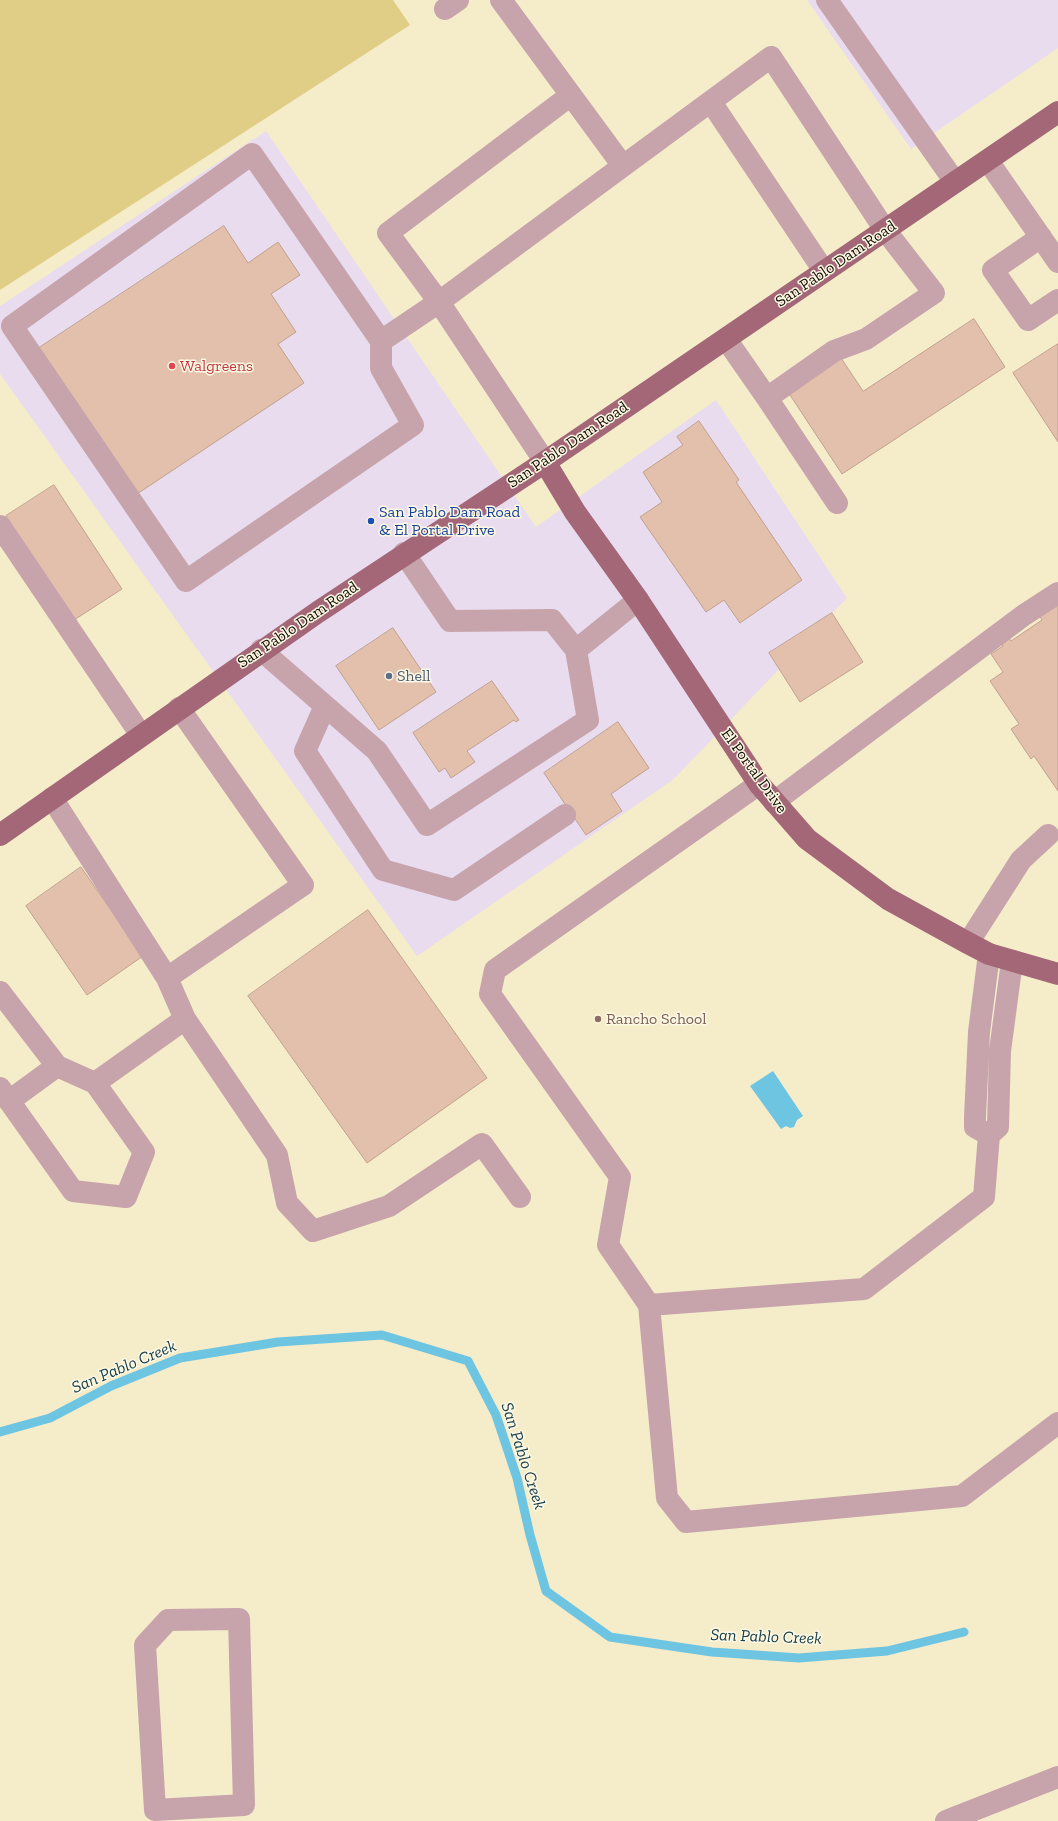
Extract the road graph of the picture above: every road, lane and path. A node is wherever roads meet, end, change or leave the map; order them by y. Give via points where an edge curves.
1 (501, 0) edge
2 (827, 0) edge
3 (571, 94) junction
4 (710, 102) junction
5 (1058, 112) edge
6 (988, 160) junction
7 (623, 166) junction
8 (955, 182) junction
9 (885, 230) junction
10 (1042, 237) junction
11 (1058, 262) edge
12 (824, 271) junction
13 (1058, 300) edge
14 (438, 302) junction
15 (726, 339) junction
16 (381, 341) junction
17 (767, 398) junction
18 (545, 462) junction
19 (837, 503) dead end
20 (0, 526) edge
21 (404, 553) junction
22 (1058, 593) edge
23 (638, 600) junction
24 (262, 650) junction
25 (576, 650) junction
26 (325, 706) junction
27 (179, 708) junction
28 (141, 734) junction
29 (759, 784) junction
30 (52, 798) junction
31 (774, 802) junction
32 (565, 815) dead end
33 (0, 835) edge
34 (1048, 835) dead end
35 (968, 943) junction
36 (989, 954) junction
37 (1012, 961) junction
38 (1058, 974) edge
39 (167, 978) junction
40 (0, 992) edge
41 (185, 1019) junction
42 (57, 1066) junction
43 (95, 1083) junction
44 (4, 1094) edge
45 (988, 1135) junction
46 (520, 1197) dead end
47 (649, 1305) junction
48 (1058, 1423) edge
49 (1058, 1777) edge
50 (206, 1814) edge
51 (946, 1821) edge

1 - 3 street
2 - 8 street
3 - 7 street
3 - 14 street via 388,233
4 - 7 street
4 - 9 street via 771,57
4 - 12 street
5 - 6 main road, San Pablo Dam Road
6 - 8 main road, San Pablo Dam Road
6 - 10 street
7 - 14 street
8 - 9 main road, San Pablo Dam Road
9 - 12 main road, San Pablo Dam Road
9 - 17 street via 934,293 866,339 834,351
10 - 11 street
10 - 13 street via 993,270 1028,320
12 - 15 main road, San Pablo Dam Road
14 - 16 street
14 - 18 street
15 - 17 street
15 - 18 main road, San Pablo Dam Road
16 - 16 street via 252,154 12,326 186,581 413,425 381,368
17 - 19 street
18 - 21 main road, San Pablo Dam Road
18 - 23 main road, El Portal Drive via 576,512
20 - 28 street
21 - 24 main road, San Pablo Dam Road
21 - 25 street via 450,621 552,620
22 - 31 street via 1024,615
23 - 25 street
23 - 29 main road, El Portal Drive
24 - 26 street
24 - 27 main road, San Pablo Dam Road
25 - 26 street via 588,720 428,824 377,751
26 - 32 street via 305,751 383,870 454,890
27 - 28 main road, San Pablo Dam Road
27 - 39 street via 303,885
28 - 30 main road, San Pablo Dam Road
29 - 31 main road, El Portal Drive
29 - 47 street via 495,970 490,994 620,1177 608,1245
30 - 33 main road, San Pablo Dam Road
30 - 39 street
31 - 35 main road, El Portal Drive via 807,839 888,899
34 - 35 street via 1021,860
35 - 36 main road, El Portal Drive
36 - 37 main road, El Portal Drive
36 - 45 street via 979,1032 975,1117 975,1128
37 - 38 main road, El Portal Drive
37 - 45 street via 1000,1051 998,1127
39 - 41 street
40 - 42 street
41 - 43 street
41 - 46 street via 277,1155 287,1203 313,1231 389,1206 482,1144
42 - 43 street
42 - 44 street
43 - 44 street via 144,1152 126,1197 73,1191
45 - 47 street via 984,1197 864,1289
47 - 48 street via 667,1498 686,1522 962,1496
49 - 51 street
50 - 50 street via 244,1806 239,1619 168,1620 145,1645 155,1810

